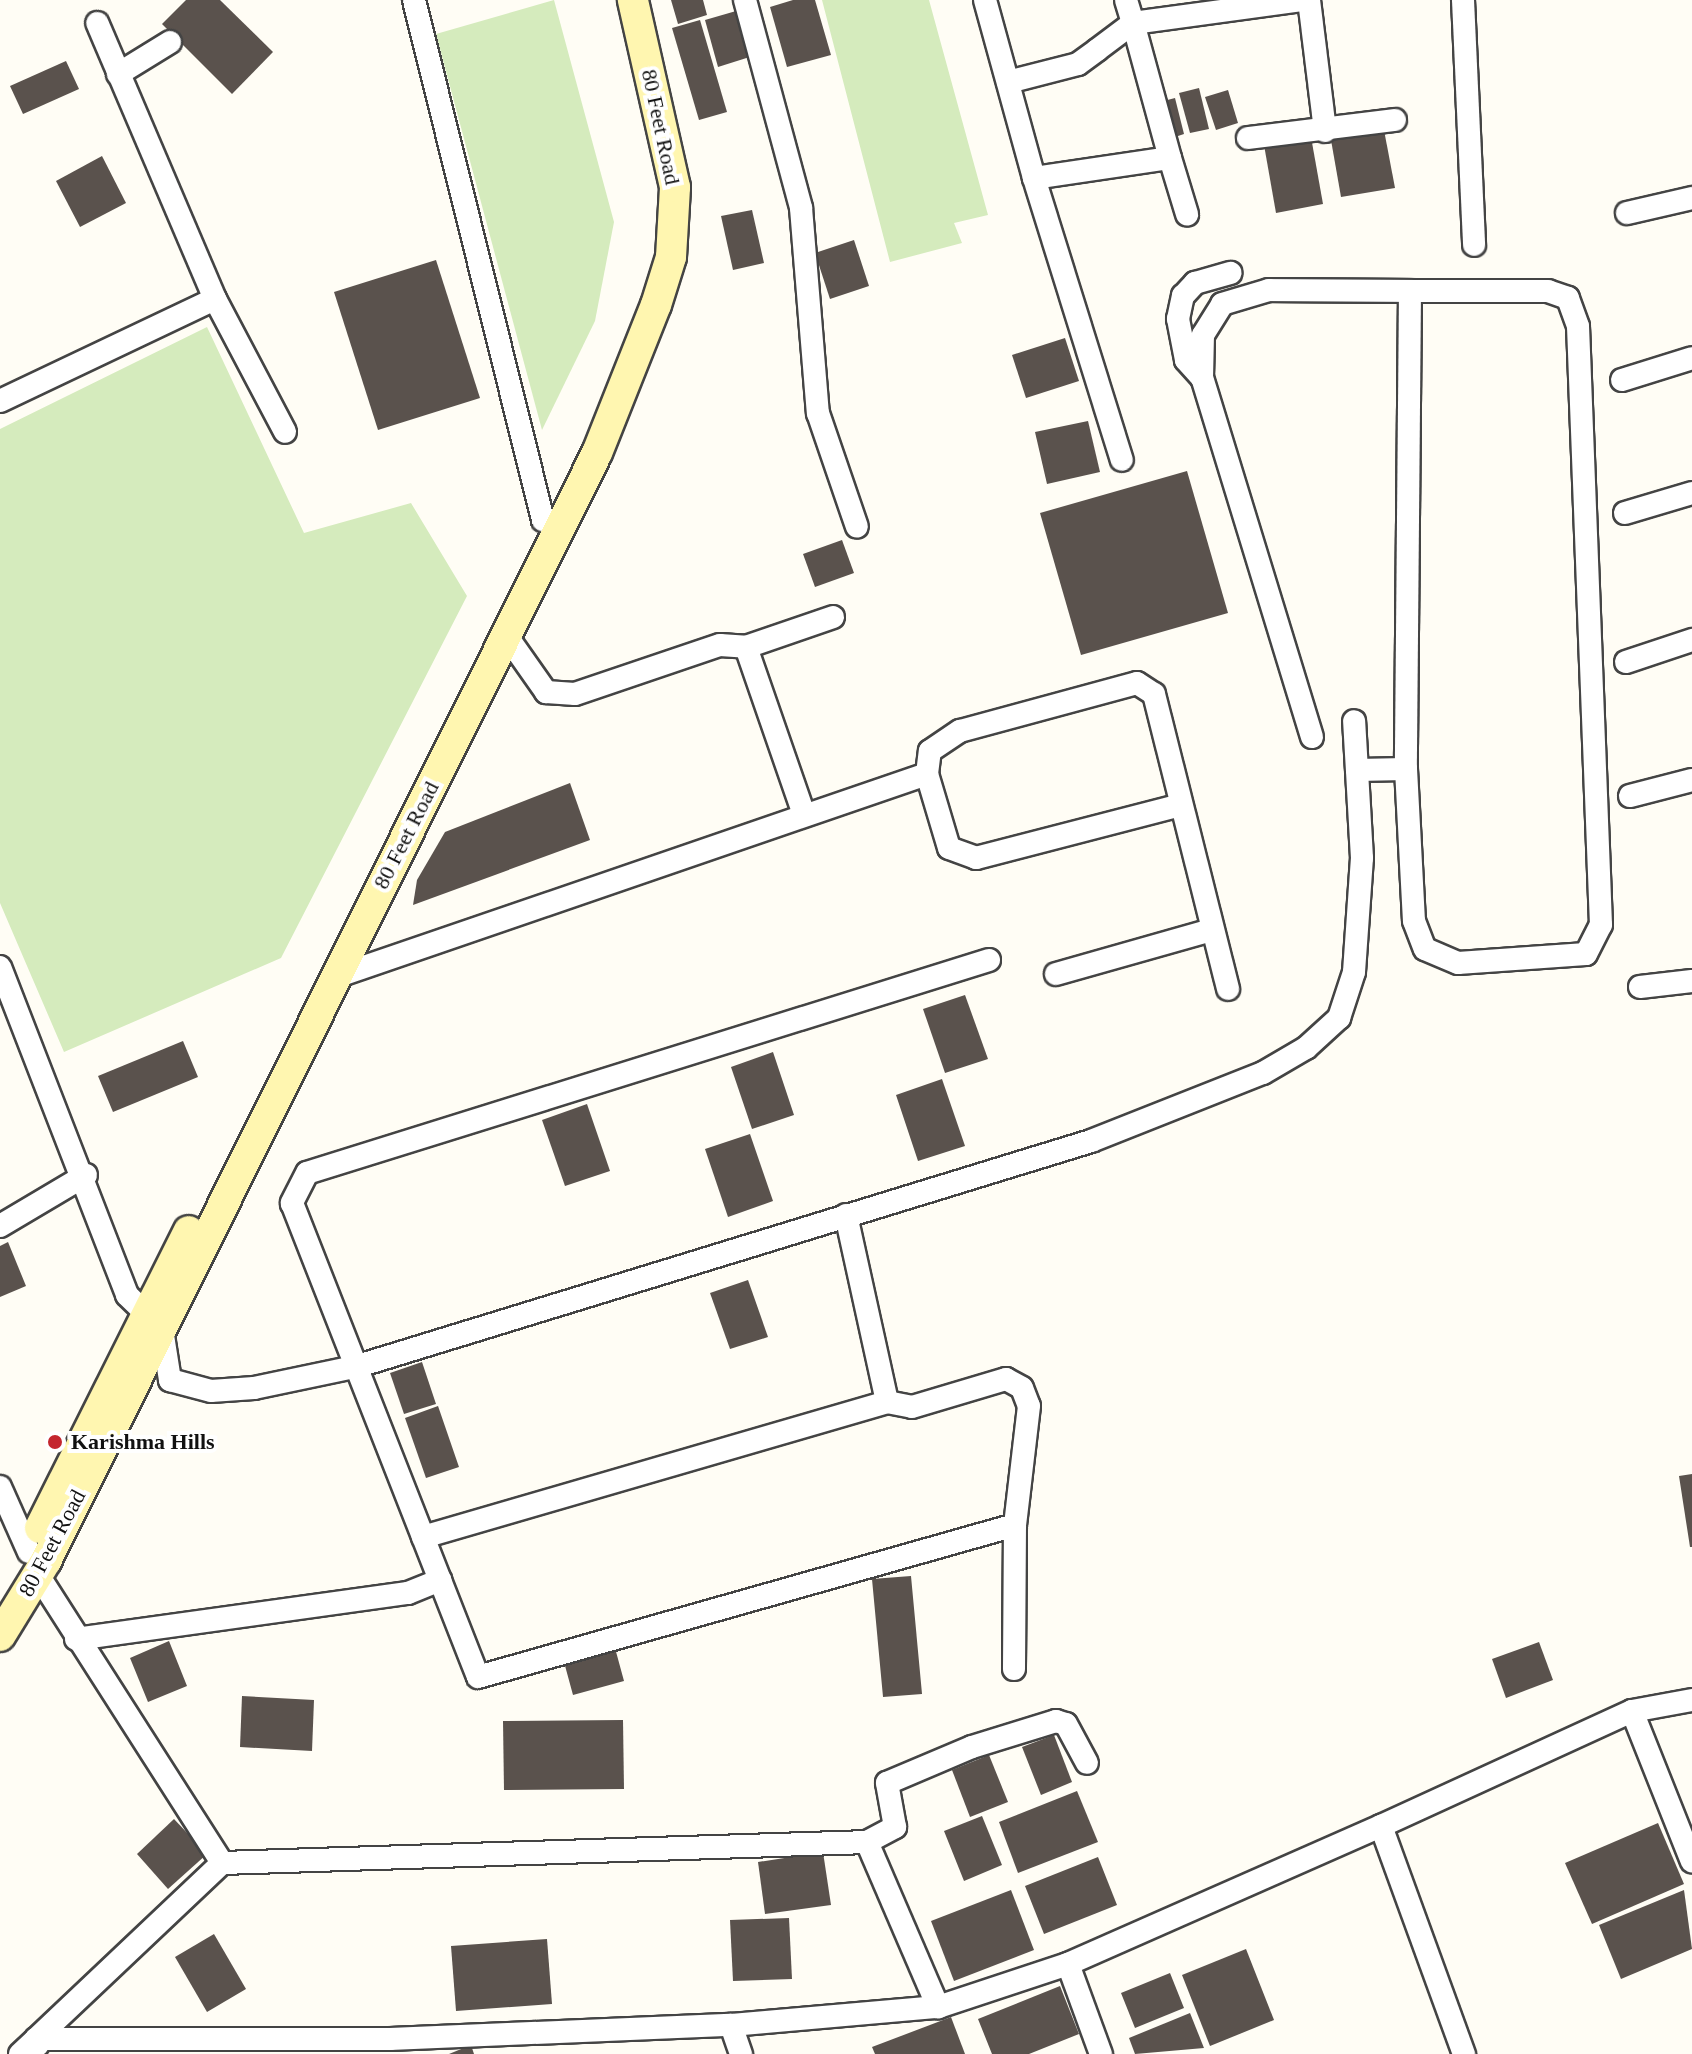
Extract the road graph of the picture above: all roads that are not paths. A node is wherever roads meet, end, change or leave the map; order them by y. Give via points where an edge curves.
1 (414, 0) edge
2 (614, 0) edge
3 (633, 0) edge
4 (745, 0) edge
5 (985, 0) edge
6 (1126, 0) edge
7 (1463, 0) edge
8 (1295, 1) edge
9 (97, 23) dead end
10 (1133, 23) junction
11 (170, 42) dead end
12 (118, 74) junction
13 (1008, 82) junction
14 (1395, 120) dead end
15 (1325, 131) junction
16 (1248, 138) dead end
17 (1170, 158) junction
18 (1034, 178) junction
19 (1692, 198) edge
20 (1627, 213) dead end
21 (1187, 214) dead end
22 (1474, 245) dead end
23 (1231, 273) dead end
24 (1410, 291) junction
25 (215, 299) junction
26 (1692, 358) edge
27 (1202, 378) junction
28 (1622, 380) dead end
29 (0, 401) edge
30 (285, 432) dead end
31 (1122, 460) dead end
32 (1692, 493) edge
33 (1625, 513) dead end
34 (543, 520) junction
35 (857, 527) dead end
36 (833, 617) dead end
37 (506, 635) junction
38 (1692, 640) edge
39 (746, 647) junction
40 (1626, 662) dead end
41 (1354, 721) dead end
42 (1312, 737) dead end
43 (1406, 769) junction
44 (1357, 770) junction
45 (927, 774) junction
46 (1692, 780) edge
47 (1630, 796) dead end
48 (1181, 805) junction
49 (803, 812) junction
50 (1212, 930) junction
51 (989, 960) dead end
52 (0, 967) edge
53 (1056, 974) dead end
54 (335, 977) junction
55 (1692, 981) edge
56 (1640, 987) dead end
57 (1228, 989) dead end
58 (86, 1175) junction
59 (846, 1215) junction
60 (0, 1226) edge
61 (152, 1321) junction
62 (358, 1366) junction
63 (887, 1402) junction
64 (0, 1487) edge
65 (1015, 1525) junction
66 (423, 1537) junction
67 (33, 1564) junction
68 (440, 1580) junction
69 (0, 1598) edge
70 (0, 1636) edge
71 (76, 1639) junction
72 (1014, 1669) dead end
73 (1692, 1700) edge
74 (1632, 1711) junction
75 (1087, 1763) dead end
76 (1381, 1826) junction
77 (867, 1842) junction
78 (1692, 1862) edge
79 (222, 1863) junction
80 (1068, 1964) junction
81 (938, 2007) junction
82 (731, 2025) junction
83 (392, 2047) edge
84 (32, 2049) edge
85 (741, 2054) edge
86 (1101, 2054) edge
87 (1464, 2054) edge

1 - 34 street
2 - 34 main road, 80 Feet Road via 654,167 657,231 643,287
3 - 37 main road, 80 Feet Road via 672,164 671,257 597,453
4 - 35 street via 801,208 818,413
5 - 13 street
6 - 10 street
7 - 22 street
8 - 10 street
8 - 15 street
9 - 12 street
10 - 13 street via 1078,64
10 - 17 street
11 - 12 street
12 - 25 street
13 - 18 street
14 - 15 street
15 - 16 street
17 - 18 street
17 - 21 street
18 - 31 street
19 - 20 street
23 - 27 street via 1195,283 1183,296 1178,319 1186,360
24 - 27 street via 1269,290 1222,304 1203,335
24 - 43 street
24 - 43 street via 1548,291 1568,298 1578,326 1601,925 1586,954 1458,963 1425,949 1414,921
25 - 29 street
25 - 30 street
26 - 28 street
27 - 42 street
32 - 33 street
34 - 61 main road, 80 Feet Road
36 - 39 street
37 - 39 street via 546,692 575,694 720,645
37 - 54 main road, 80 Feet Road
38 - 40 street
39 - 49 street
41 - 44 street
43 - 44 street
44 - 59 street via 1362,858 1354,972 1339,1018 1306,1048 1263,1073 1091,1141
45 - 48 street via 949,848 976,858
45 - 48 street via 930,751 960,731 1137,683 1154,694
45 - 49 street
46 - 47 street
48 - 50 street
49 - 54 street
50 - 53 street
50 - 57 street
51 - 62 street via 307,1173 292,1203
52 - 58 street
54 - 61 main road, 80 Feet Road
55 - 56 street
58 - 60 street
58 - 61 street via 127,1295
59 - 62 street
59 - 63 street
61 - 62 street via 170,1380 211,1391
61 - 67 main road, 80 Feet Road
62 - 66 street
63 - 65 street via 912,1407 1006,1379 1022,1388 1029,1406
63 - 66 street
64 - 67 street
65 - 68 street via 478,1677
65 - 72 street
66 - 68 street
67 - 69 main road, 80 Feet Road
67 - 70 main road, 80 Feet Road
67 - 71 street
68 - 71 street via 408,1593
71 - 79 street
73 - 74 street
74 - 76 street
74 - 78 street
75 - 77 street via 1066,1724 1056,1721 972,1747 887,1783 895,1827
76 - 80 street
76 - 87 street
77 - 79 street
77 - 81 street
79 - 84 street
80 - 81 street
80 - 86 street
81 - 82 street
82 - 83 street
82 - 85 street
83 - 84 street

